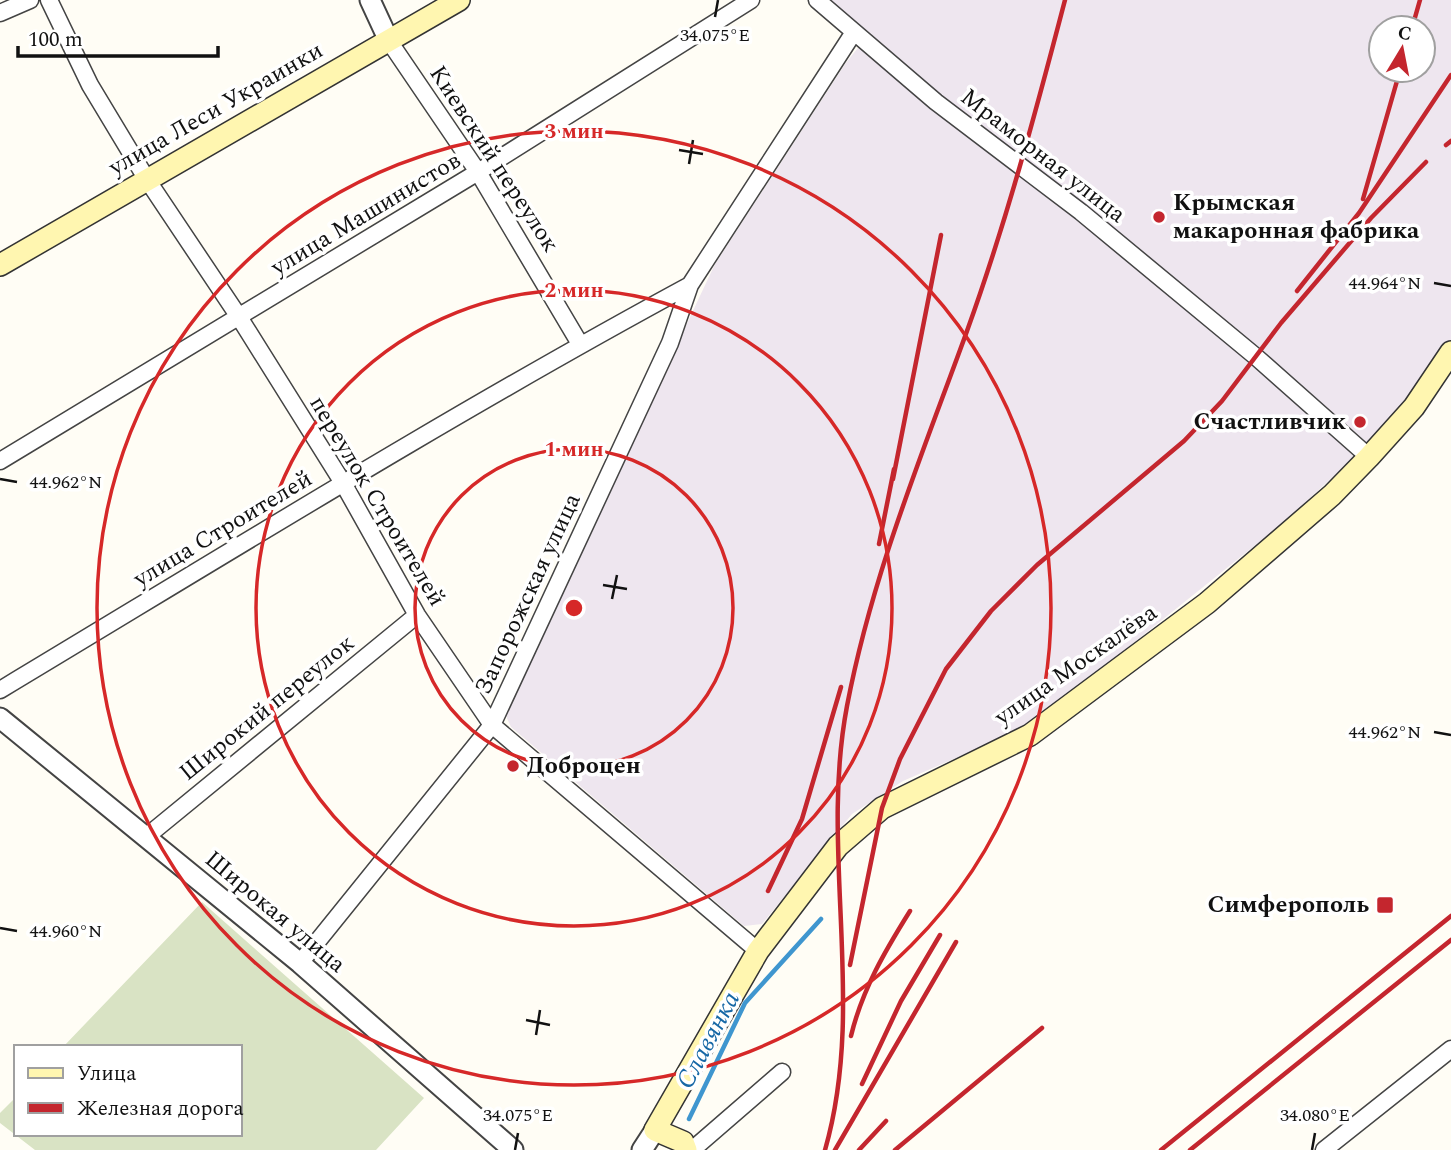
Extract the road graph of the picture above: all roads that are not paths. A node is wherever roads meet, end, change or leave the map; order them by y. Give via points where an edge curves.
1 (30, 0) edge
2 (49, 0) edge
3 (370, 0) edge
4 (459, 0) edge
5 (751, 0) edge
6 (817, 0) edge
7 (0, 13) edge
8 (854, 32) junction
9 (389, 41) junction
10 (478, 172) junction
11 (146, 178) junction
12 (0, 265) edge
13 (690, 285) junction
14 (239, 317) junction
15 (580, 344) junction
16 (1451, 352) edge
17 (1369, 457) junction
18 (0, 461) edge
19 (343, 483) junction
20 (418, 615) junction
21 (0, 691) edge
22 (0, 718) edge
23 (492, 725) junction
24 (146, 837) junction
25 (758, 951) junction
26 (300, 963) junction
27 (1451, 1049) edge
28 (782, 1072) dead end
29 (655, 1130) junction
30 (513, 1150) edge
31 (642, 1150) edge
32 (687, 1150) edge
33 (692, 1150) edge
34 (1324, 1150) edge

1 - 7 street
2 - 11 street, переулок Строителей via 90,85
3 - 9 street, Киевский переулок
4 - 9 main road, улица Леси Украинки
5 - 10 street, улица Машинистов
6 - 8 street, Мраморная улица
8 - 13 street, Запорожская улица
8 - 17 street, Мраморная улица via 936,102 1081,212
9 - 10 street, Киевский переулок
9 - 11 main road, улица Леси Украинки
10 - 14 street, улица Машинистов
10 - 15 street, Киевский переулок
11 - 12 main road, улица Леси Украинки
11 - 14 street, переулок Строителей
13 - 15 street, улица Строителей
13 - 23 street, Запорожская улица via 670,343
14 - 18 street, улица Машинистов
14 - 19 street, переулок Строителей
15 - 19 street, улица Строителей
16 - 17 main road, улица Москалёва via 1414,407
17 - 25 main road, улица Москалёва via 1207,603 1030,736 882,808 838,846
19 - 20 street, переулок Строителей
19 - 21 street, улица Строителей
20 - 23 street, переулок Строителей
20 - 24 street, Широкий переулок
22 - 24 street, Широкая улица
23 - 25 street, переулок Строителей
23 - 26 street, Запорожская улица
24 - 26 street, Широкая улица
25 - 29 main road, улица Москалёва
26 - 30 street, Широкая улица
27 - 34 street
28 - 33 street
29 - 31 street, улица Москалёва
29 - 32 main road via 683,1142

